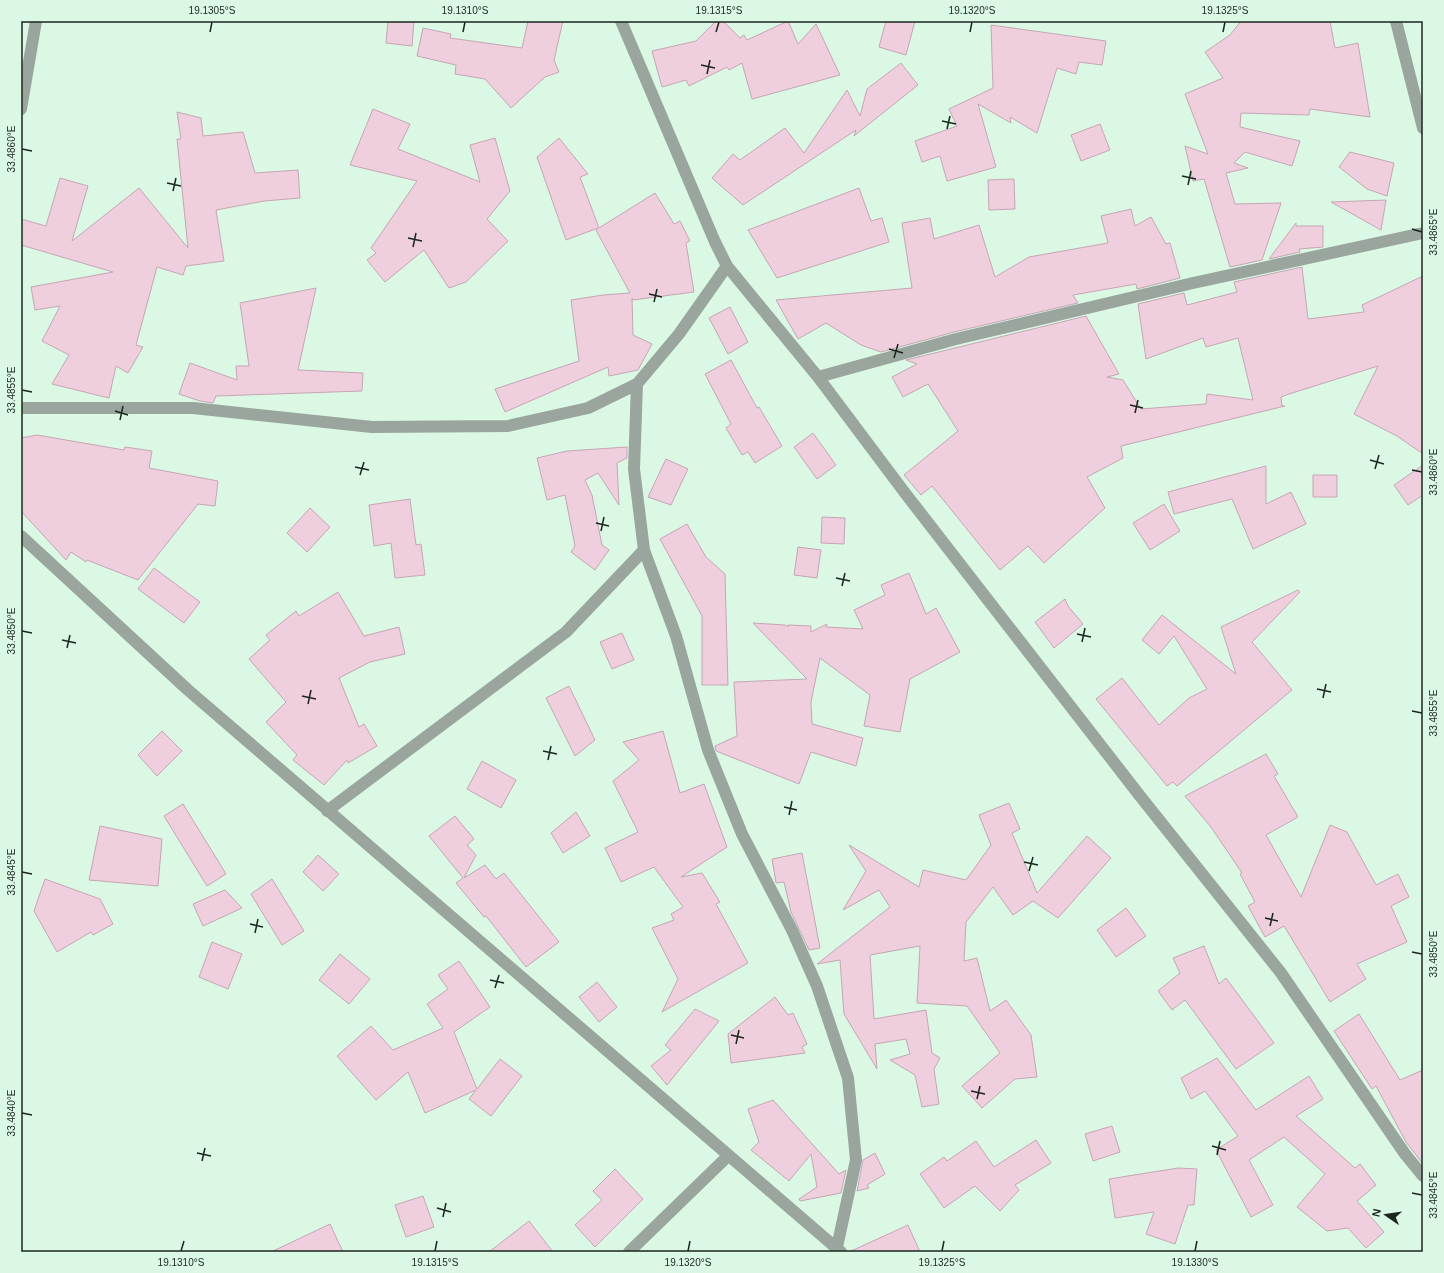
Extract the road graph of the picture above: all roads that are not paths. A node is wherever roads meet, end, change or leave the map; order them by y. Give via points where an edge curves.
1 (36, 21) edge
2 (620, 21) edge
3 (1396, 21) edge
4 (21, 109) edge
5 (1423, 128) edge
6 (1423, 233) edge
7 (728, 266) junction
8 (818, 377) junction
9 (637, 384) junction
10 (21, 408) edge
11 (21, 536) edge
12 (644, 550) junction
13 (327, 810) junction
14 (728, 1156) junction
15 (1423, 1176) edge
16 (839, 1250) edge
17 (629, 1252) edge

1 - 4 street
2 - 7 street via 715,242
3 - 5 street
6 - 8 street via 1193,283 956,339
7 - 8 street
7 - 9 street
8 - 15 street via 1130,784 1281,973 1405,1154
9 - 10 street via 588,408 508,426 372,427 193,408
9 - 12 street via 634,469
11 - 13 street via 188,690
12 - 13 street via 566,632
12 - 16 street via 676,636 708,750 742,834 792,930 817,986 848,1078 856,1160
13 - 14 street
14 - 16 street
14 - 17 street

